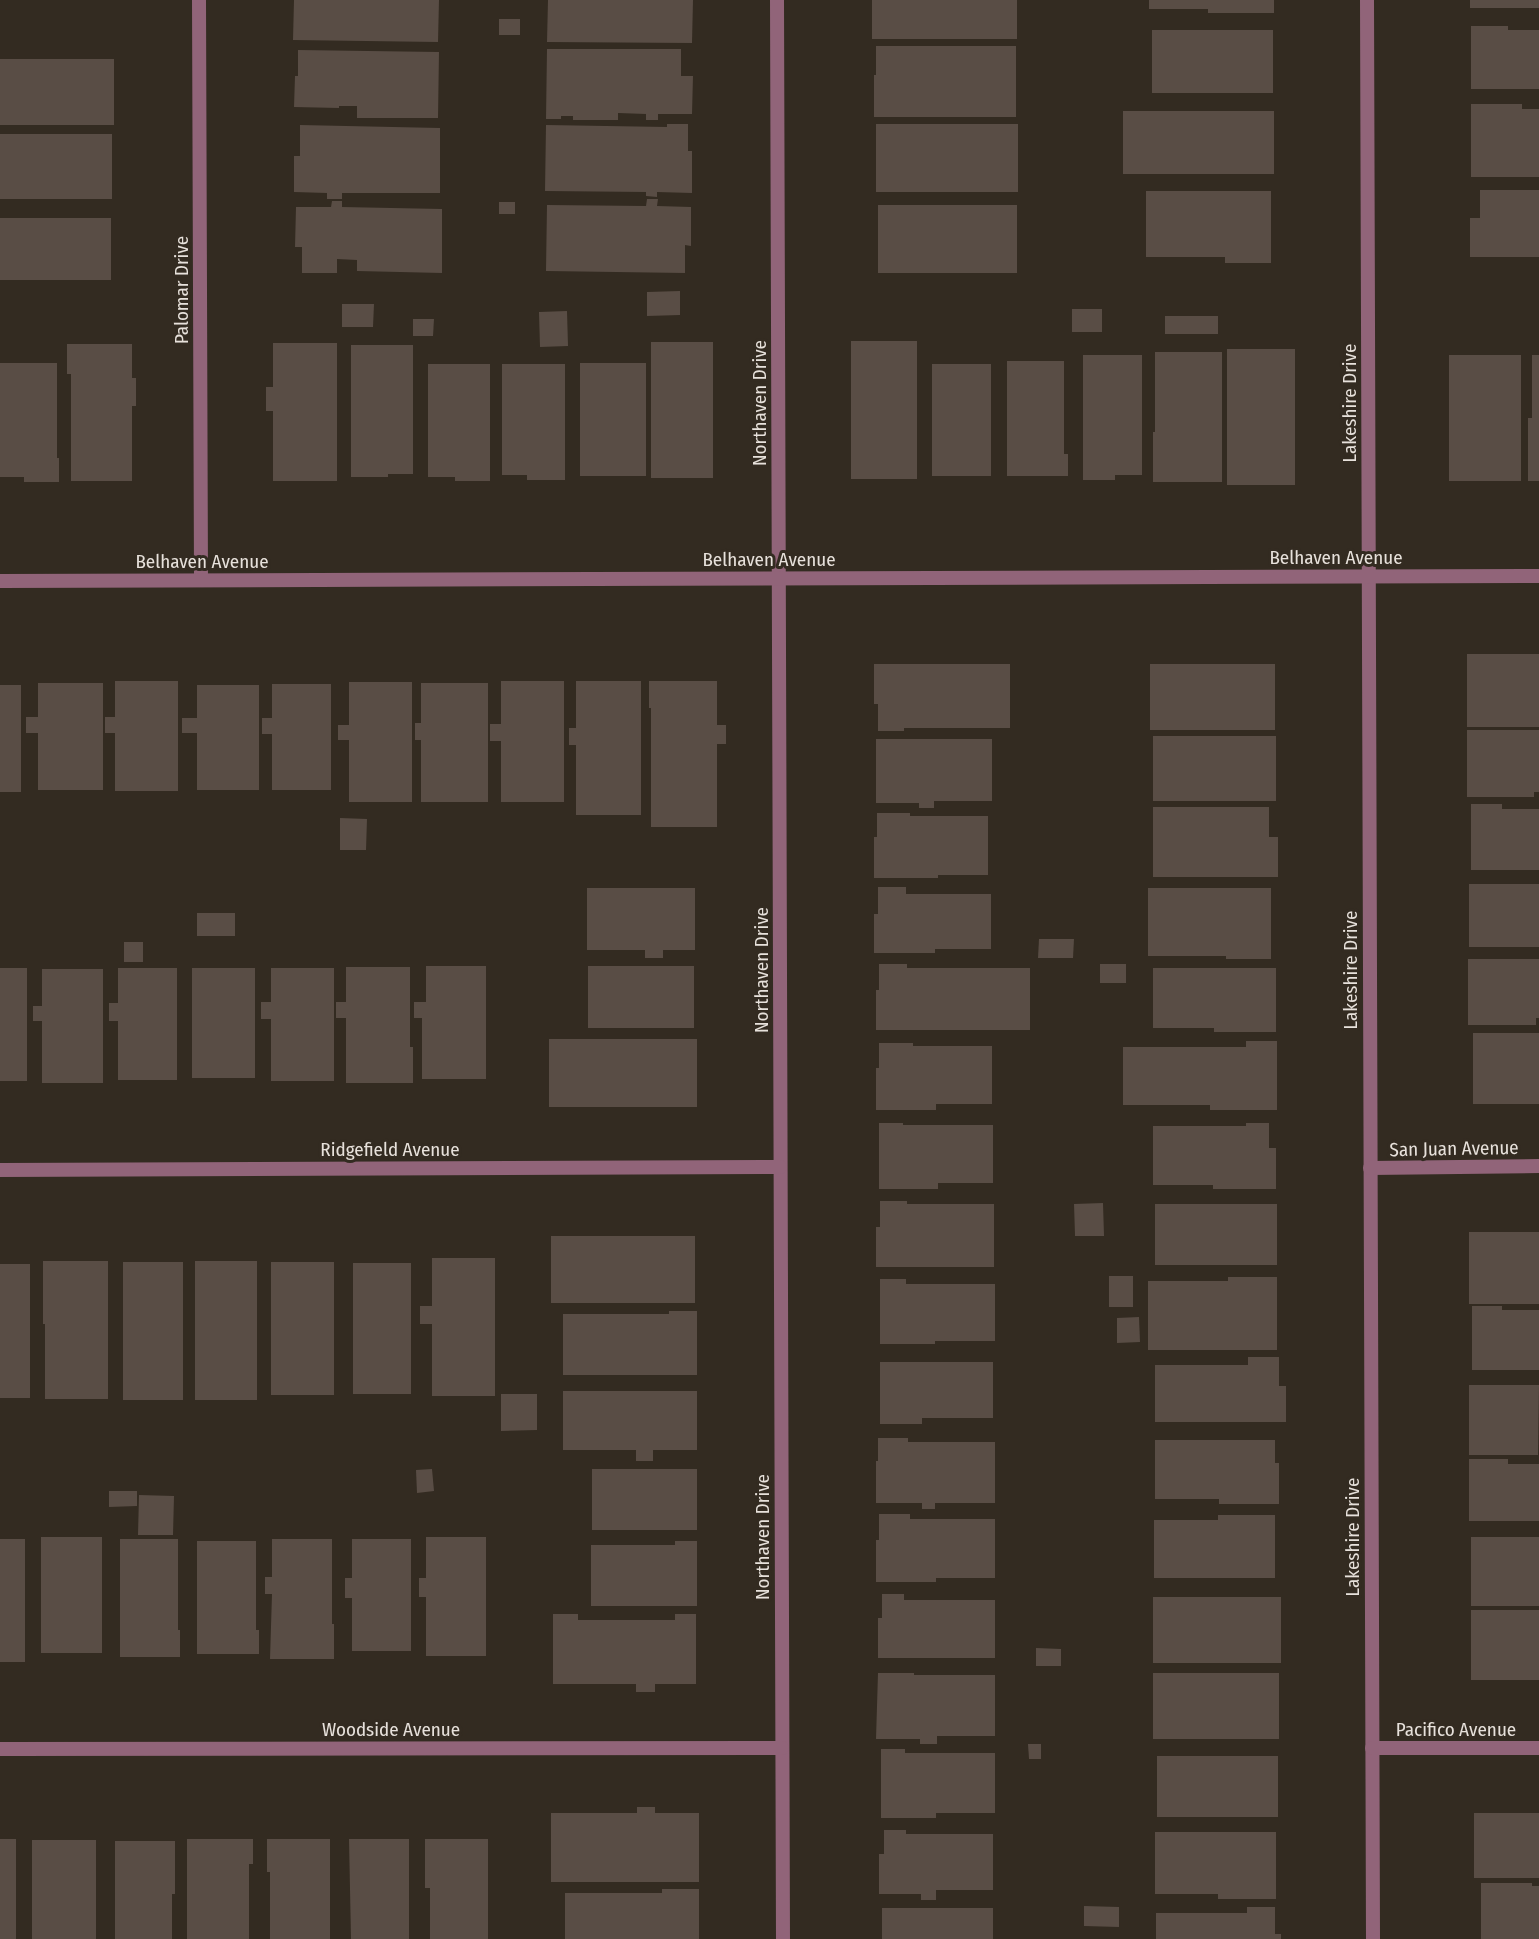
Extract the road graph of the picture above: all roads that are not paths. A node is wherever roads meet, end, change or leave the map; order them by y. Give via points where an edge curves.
1 (199, 0) edge
2 (777, 0) edge
3 (1367, 0) edge
4 (1368, 576) junction
5 (1539, 576) edge
6 (779, 578) junction
7 (201, 580) junction
8 (0, 581) edge
9 (1539, 1166) edge
10 (780, 1167) junction
11 (1370, 1168) junction
12 (0, 1170) edge
13 (782, 1748) junction
14 (1372, 1748) junction
15 (1539, 1748) edge
16 (0, 1749) edge
17 (783, 1939) edge
18 (1373, 1939) edge

1 - 7 street, Palomar Drive
2 - 6 street, Northaven Drive
3 - 4 street, Lakeshire Drive
4 - 5 street, Belhaven Avenue
4 - 6 street, Belhaven Avenue
4 - 11 street, Lakeshire Drive
6 - 7 street, Belhaven Avenue
6 - 10 street, Northaven Drive
7 - 8 street, Belhaven Avenue
9 - 11 street, San Juan Avenue
10 - 12 street, Ridgefield Avenue
10 - 13 street, Northaven Drive
11 - 14 street, Lakeshire Drive
13 - 16 street, Woodside Avenue
13 - 17 street, Northaven Drive
14 - 15 street, Pacifico Avenue
14 - 18 street, Lakeshire Drive

